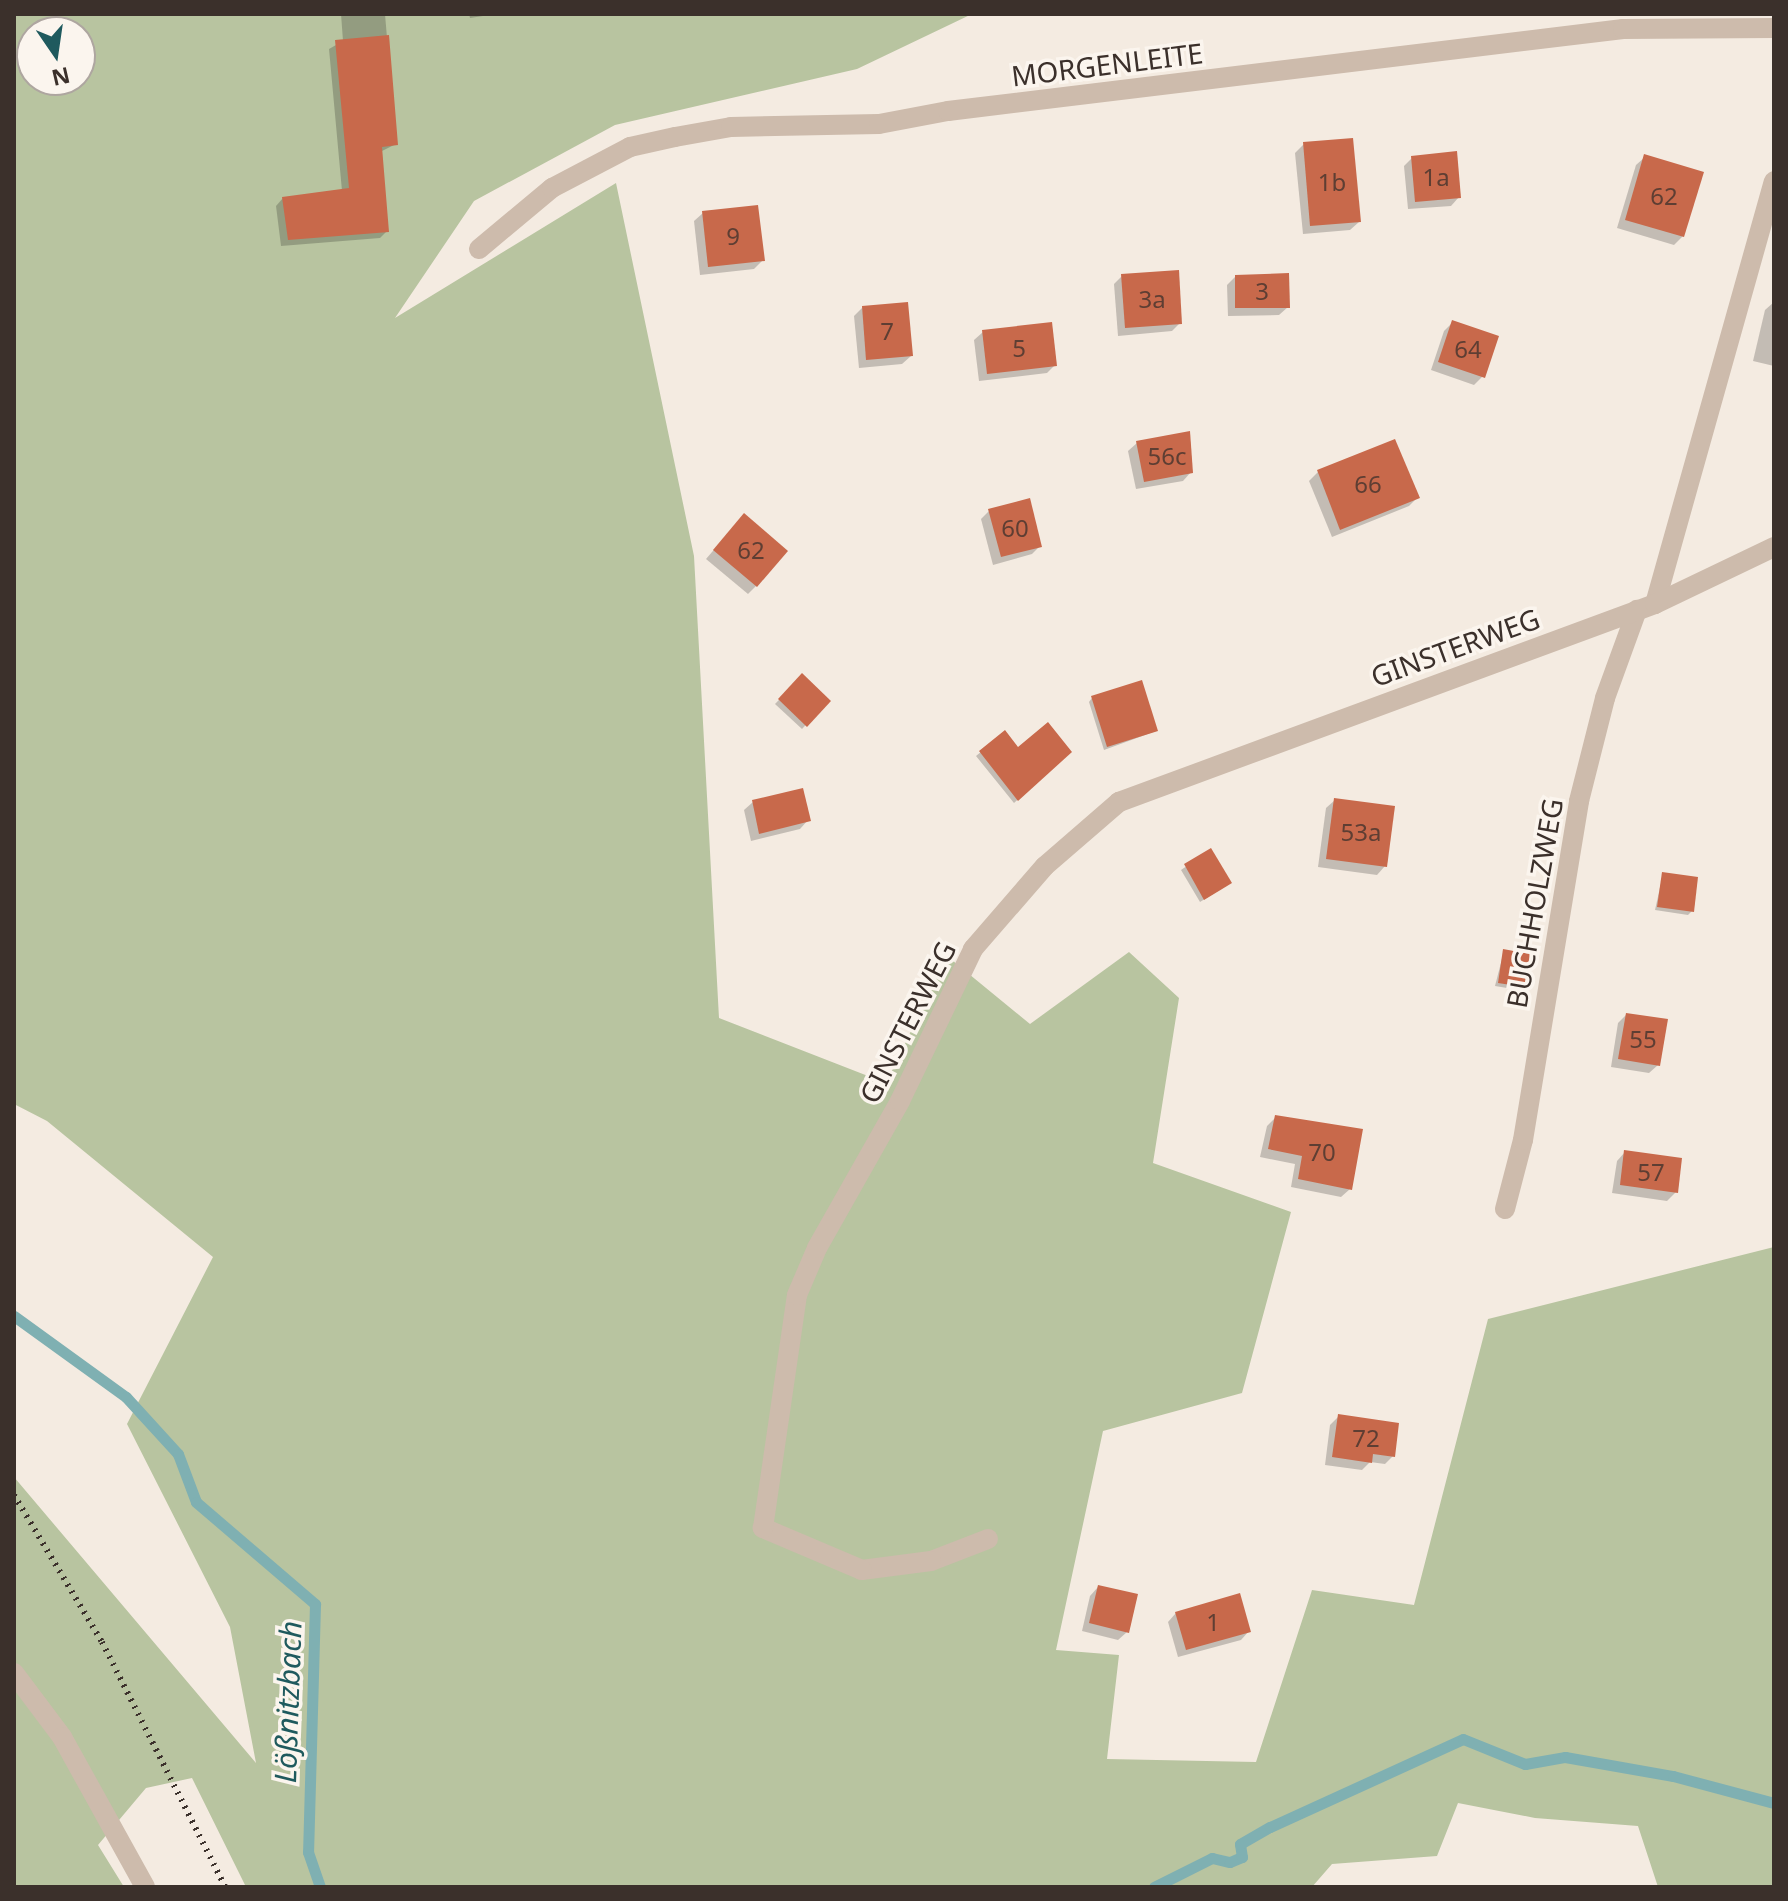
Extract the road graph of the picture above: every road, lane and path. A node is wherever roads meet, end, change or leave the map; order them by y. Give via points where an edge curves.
1 (1774, 28) edge
2 (1774, 181) edge
3 (479, 249) dead end
4 (1774, 547) edge
5 (1646, 607) junction
6 (1505, 1209) dead end
7 (988, 1539) dead end
8 (14, 1673) edge
9 (145, 1887) edge

1 - 3 street, MORGENLEITE via 1623,29 948,111 879,124 731,127 630,147 552,188
2 - 5 street, BUCHHOLZWEG
4 - 5 street, GINSTERWEG
5 - 6 street, BUCHHOLZWEG via 1605,698 1579,801 1525,1126
5 - 7 street, GINSTERWEG via 1119,802 1045,866 973,949 797,1295 763,1528 862,1570 931,1561
8 - 9 street via 62,1737

